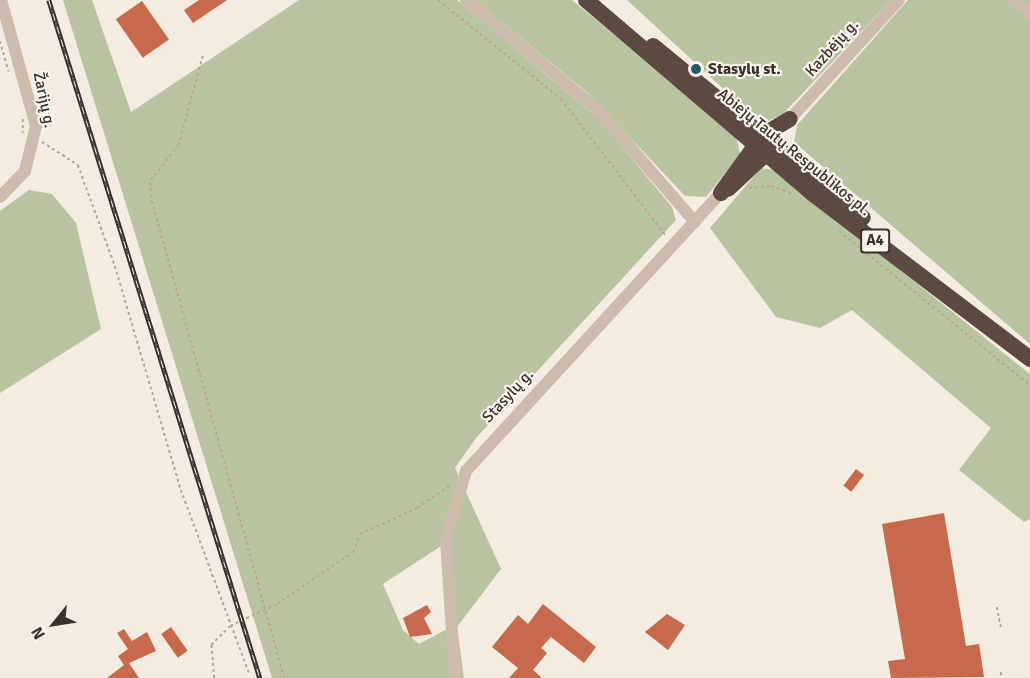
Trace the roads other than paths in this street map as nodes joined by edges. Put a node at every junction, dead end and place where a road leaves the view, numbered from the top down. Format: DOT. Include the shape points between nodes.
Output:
graph roads {
  1 [pos="1,0"];
  2 [pos="466,0"];
  3 [pos="586,0"];
  4 [pos="592,0"];
  5 [pos="898,0"];
  6 [pos="1014,0"];
  7 [pos="1030,14"];
  8 [pos="790,119"];
  9 [pos="764,145"];
  10 [pos="728,189"];
  11 [pos="0,197"];
  12 [pos="695,222"];
  13 [pos="1030,359"];
  14 [pos="455,678"];
  1 -- 11 [label="street, Žarijų g." via="33,110 25,171"];
  2 -- 12 [label="street" via="598,110"];
  3 -- 9 [label="highway, Abiejų Tautų Respublikos pl. / A4"];
  4 -- 9 [label="highway, Abiejų Tautų Respublikos pl. / A4"];
  5 -- 8 [label="street, Kazbėjų g."];
  6 -- 7 [label="street"];
  8 -- 9 [label="highway"];
  9 -- 10 [label="highway"];
  9 -- 13 [label="highway, Abiejų Tautų Respublikos pl. / A4"];
  10 -- 12 [label="street, Stasylų g."];
  12 -- 14 [label="street, Stasylų g." via="488,442 461,481 446,539"];
}
